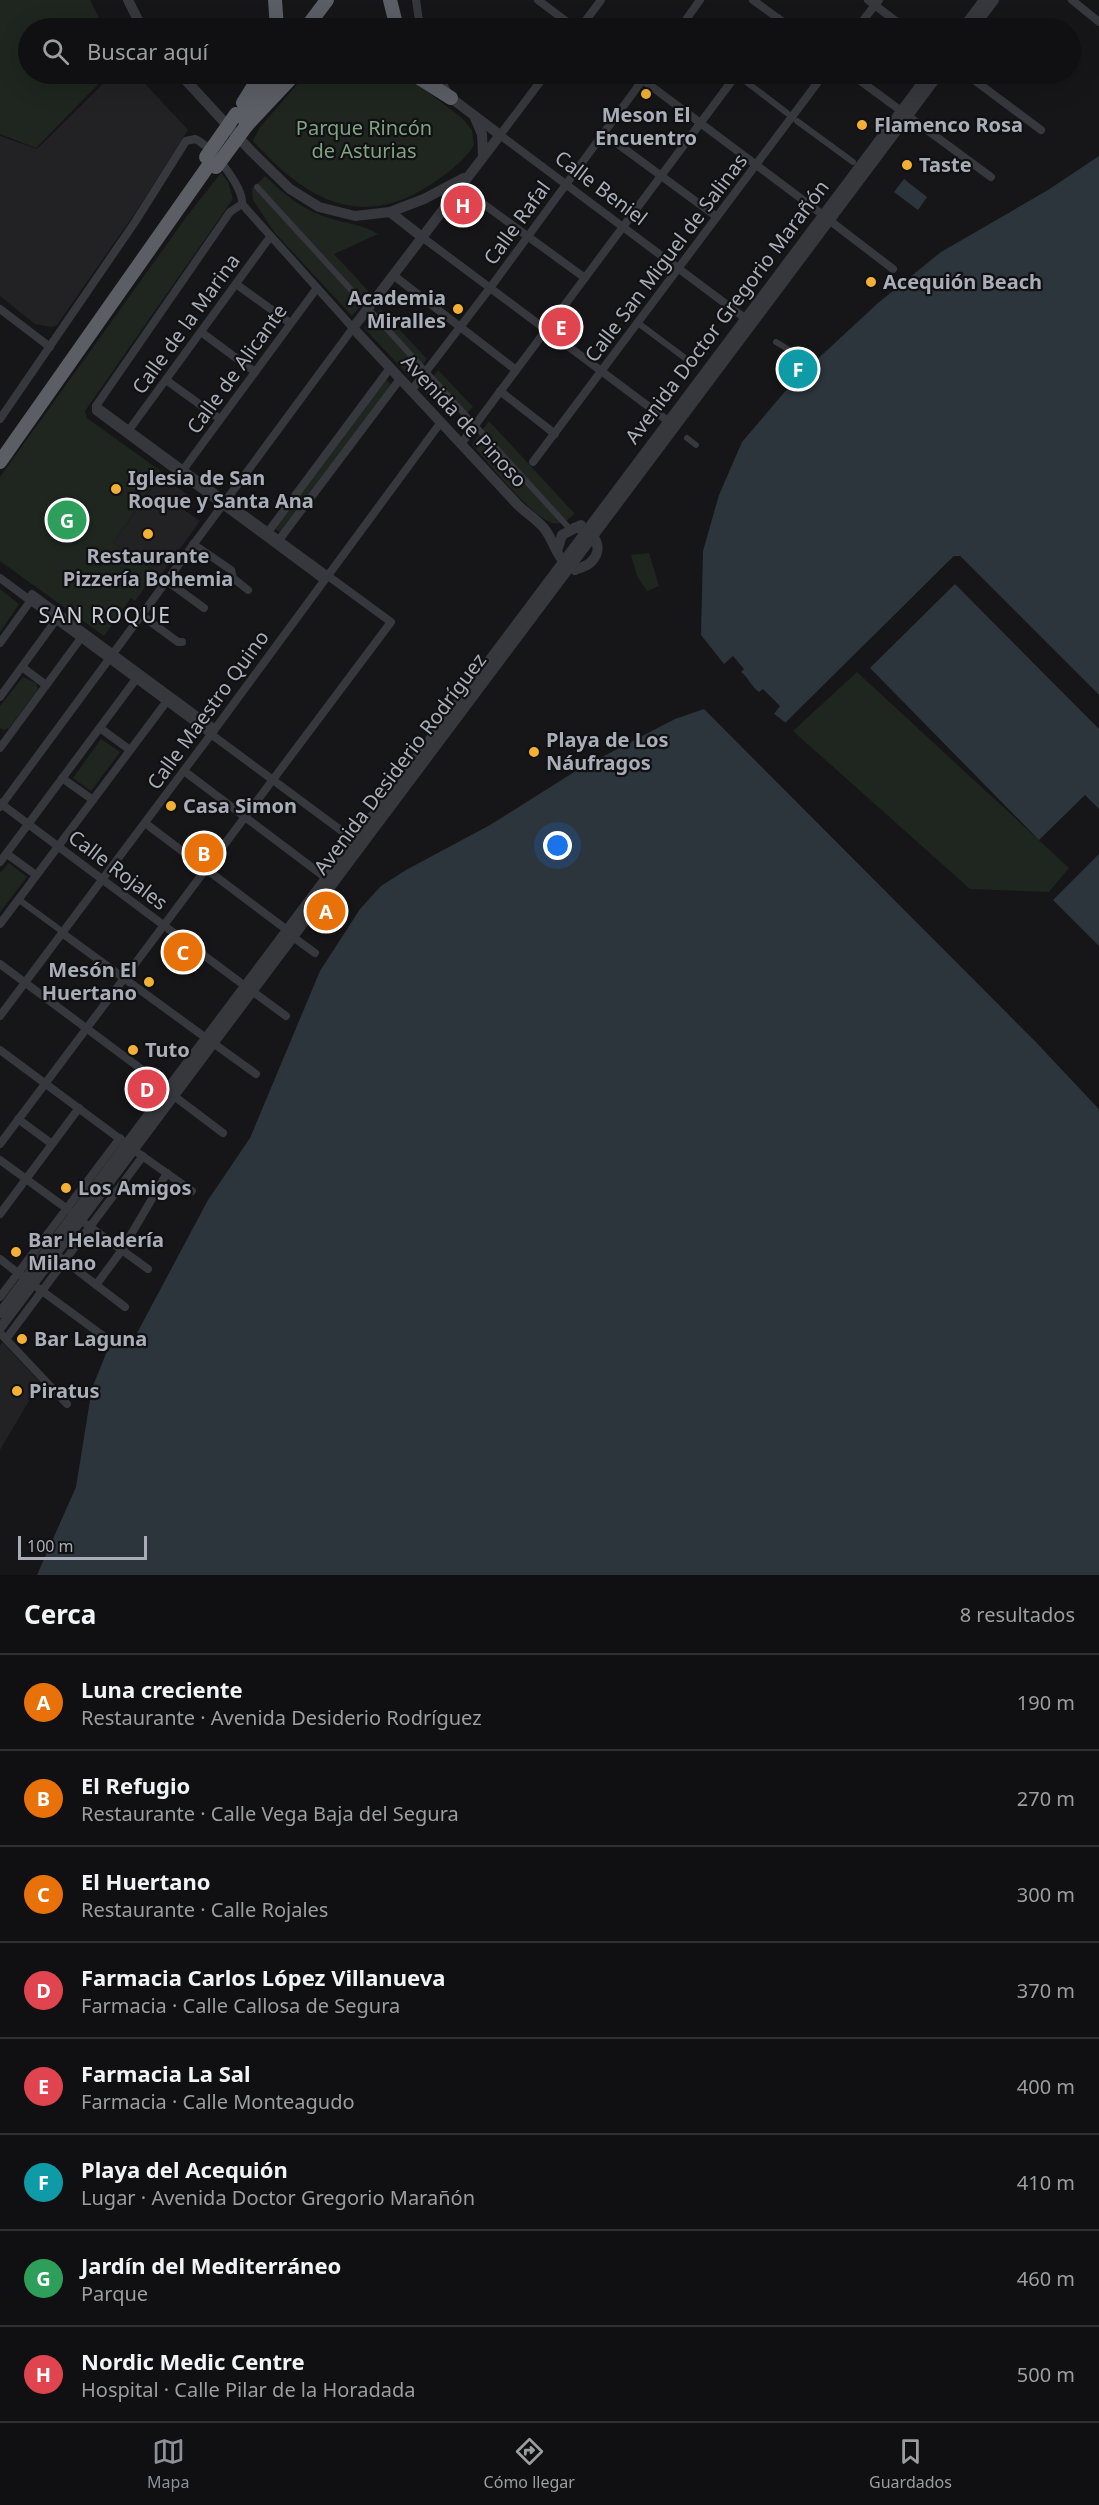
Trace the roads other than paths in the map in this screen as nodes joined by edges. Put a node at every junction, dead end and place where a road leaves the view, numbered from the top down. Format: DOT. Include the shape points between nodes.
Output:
graph roads {
  1 [pos="128,0"];
  2 [pos="275,0"];
  3 [pos="327,0"];
  4 [pos="390,0"];
  5 [pos="416,0"];
  6 [pos="537,0"];
  7 [pos="601,0"];
  8 [pos="700,0"];
  9 [pos="753,0"];
  10 [pos="984,0"];
  11 [pos="994,0"];
  12 [pos="1071,0"];
  13 [pos="874,2"];
  14 [pos="137,18"];
  15 [pos="276,18"];
  16 [pos="314,18"];
  17 [pos="395,18"];
  18 [pos="419,18"];
  19 [pos="563,18"];
  20 [pos="586,18"];
  21 [pos="687,18"];
  22 [pos="778,18"];
  23 [pos="864,18"];
  24 [pos="893,18"];
  25 [pos="970,18"];
  26 [pos="980,18"];
  27 [pos="1099,22"];
  28 [pos="189,84"];
  29 [pos="257,84"];
  30 [pos="267,84"];
  31 [pos="283,84"];
  32 [pos="429,84"];
  33 [pos="438,84"];
  34 [pos="443,84"];
  35 [pos="538,84"];
  36 [pos="635,84"];
  37 [pos="652,84"];
  38 [pos="729,84"];
  39 [pos="749,84"];
  40 [pos="817,84"];
  41 [pos="865,84"];
  42 [pos="923,84"];
  43 [pos="930,84"];
  44 [pos="979,84"];
  45 [pos="451,98"];
  46 [pos="787,113"];
  47 [pos="905,113"];
  48 [pos="474,115"];
  49 [pos="242,120"];
  50 [pos="797,121"];
  51 [pos="700,123"];
  52 [pos="1041,130"];
  53 [pos="603,133"];
  54 [pos="500,135"];
  55 [pos="483,156"];
  56 [pos="211,162"];
  57 [pos="853,162"];
  58 [pos="756,165"];
  59 [pos="469,175"];
  60 [pos="661,176"];
  61 [pos="991,177"];
  62 [pos="566,184"];
  63 [pos="460,186"];
  64 [pos="257,187"];
  65 [pos="436,193"];
  66 [pos="242,204"];
  67 [pos="390,212"];
  68 [pos="717,217"];
  69 [pos="826,218"];
  70 [pos="623,227"];
  71 [pos="528,236"];
  72 [pos="270,237"];
  73 [pos="422,237"];
  74 [pos="678,269"];
  75 [pos="893,269"];
  76 [pos="393,275"];
  77 [pos="585,278"];
  78 [pos="128,280"];
  79 [pos="236,284"];
  80 [pos="316,288"];
  81 [pos="490,288"];
  82 [pos="369,308"];
  83 [pos="0,309"];
  84 [pos="749,321"];
  85 [pos="290,323"];
  86 [pos="638,323"];
  87 [pos="460,327"];
  88 [pos="353,328"];
  89 [pos="546,330"];
  90 [pos="201,332"];
  91 [pos="776,342"];
  92 [pos="50,347"];
  93 [pos="796,354"];
  94 [pos="692,363"];
  95 [pos="390,368"];
  96 [pos="516,370"];
  97 [pos="426,371"];
  98 [pos="602,371"];
  99 [pos="255,372"];
  100 [pos="400,379"];
  101 [pos="166,380"];
  102 [pos="411,391"];
  103 [pos="500,392"];
  104 [pos="96,406"];
  105 [pos="0,419"];
  106 [pos="220,419"];
  107 [pos="668,421"];
  108 [pos="441,422"];
  109 [pos="476,424"];
  110 [pos="129,430"];
  111 [pos="555,434"];
  112 [pos="687,438"];
  113 [pos="461,444"];
  114 [pos="696,445"];
  115 [pos="0,462"];
  116 [pos="534,462"];
  117 [pos="183,470"];
  118 [pos="224,503"];
  119 [pos="594,520"];
  120 [pos="543,526"];
  121 [pos="572,529"];
  122 [pos="268,532"];
  123 [pos="590,533"];
  124 [pos="279,540"];
  125 [pos="194,544"];
  126 [pos="557,549"];
  127 [pos="571,565"];
  128 [pos="0,571"];
  129 [pos="558,575"];
  130 [pos="0,578"];
  131 [pos="326,578"];
  132 [pos="167,580"];
  133 [pos="248,590"];
  134 [pos="32,598"];
  135 [pos="204,608"];
  136 [pos="141,615"];
  137 [pos="56,620"];
  138 [pos="81,638"];
  139 [pos="182,642"];
  140 [pos="0,643"];
  141 [pos="111,656"];
  142 [pos="22,667"];
  143 [pos="136,679"];
  144 [pos="46,685"];
  145 [pos="0,697"];
  146 [pos="167,701"];
  147 [pos="100,728"];
  148 [pos="213,732"];
  149 [pos="3,736"];
  150 [pos="0,748"];
  151 [pos="130,750"];
  152 [pos="184,771"];
  153 [pos="62,778"];
  154 [pos="273,780"];
  155 [pos="93,800"];
  156 [pos="1,805"];
  157 [pos="245,817"];
  158 [pos="145,823"];
  159 [pos="28,824"];
  160 [pos="354,840"];
  161 [pos="58,846"];
  162 [pos="6,854"];
  163 [pos="0,862"];
  164 [pos="206,869"];
  165 [pos="36,875"];
  166 [pos="326,878"];
  167 [pos="103,879"];
  168 [pos="18,899"];
  169 [pos="1,921"];
  170 [pos="164,925"];
  171 [pos="63,933"];
  172 [pos="290,934"];
  173 [pos="315,953"];
  174 [pos="0,964"];
  175 [pos="124,979"];
  176 [pos="25,983"];
  177 [pos="249,988"];
  178 [pos="0,1016"];
  179 [pos="286,1016"];
  180 [pos="86,1028"];
  181 [pos="210,1040"];
  182 [pos="0,1050"];
  183 [pos="256,1074"];
  184 [pos="45,1083"];
  185 [pos="171,1093"];
  186 [pos="79,1108"];
  187 [pos="18,1119"];
  188 [pos="224,1133"];
  189 [pos="0,1144"];
  190 [pos="52,1144"];
  191 [pos="131,1147"];
  192 [pos="0,1160"];
  193 [pos="167,1173"];
  194 [pos="26,1179"];
  195 [pos="192,1191"];
  196 [pos="1,1211"];
  197 [pos="78,1217"];
  198 [pos="122,1250"];
  199 [pos="60,1258"];
  200 [pos="0,1260"];
  201 [pos="148,1269"];
  202 [pos="30,1282"];
  203 [pos="96,1285"];
  204 [pos="0,1297"];
  205 [pos="125,1306"];
  206 [pos="0,1313"];
  207 [pos="2,1333"];
  208 [pos="106,1338"];
  209 [pos="68,1404"];
  1 -- 14 [label="street"];
  2 -- 15 [label="highway"];
  3 -- 16 [label="highway"];
  4 -- 17 [label="highway"];
  5 -- 18 [label="street"];
  6 -- 19 [label="street"];
  7 -- 20 [label="street"];
  8 -- 21 [label="street"];
  9 -- 22 [label="street"];
  10 -- 25 [label="street"];
  11 -- 26 [label="street"];
  12 -- 27 [label="street"];
  13 -- 23 [label="street"];
  13 -- 24 [label="street"];
  28 -- 67 [label="street" via="298,195 319,207 344,214"];
  29 -- 49 [label="highway"];
  30 -- 49 [label="highway"];
  31 -- 49 [label="highway"];
  32 -- 45 [label="highway"];
  33 -- 45 [label="highway"];
  34 -- 45 [label="street, Calle Beniel"];
  35 -- 54 [label="street"];
  36 -- 53 [label="street, Calle Rafal"];
  37 -- 51 [label="street"];
  38 -- 51 [label="street"];
  39 -- 46 [label="street"];
  40 -- 58 [label="street, Calle San Miguel de Salinas"];
  41 -- 47 [label="street"];
  42 -- 47 [label="street, Avenida Doctor Gregorio Marañón"];
  43 -- 47 [label="street, Avenida Doctor Gregorio Marañón"];
  44 -- 52 [label="street"];
  45 -- 48 [label="street, Calle Beniel"];
  47 -- 61 [label="street"];
  47 -- 69 [label="street, Avenida Doctor Gregorio Marañón"];
  48 -- 54 [label="street, Calle Beniel"];
  48 -- 55 [label="street" via="482,134"];
  49 -- 56 [label="highway"];
  50 -- 57 [label="street"];
  51 -- 58 [label="street"];
  51 -- 60 [label="street"];
  53 -- 60 [label="street"];
  53 -- 62 [label="street, Calle Rafal"];
  54 -- 55 [label="street"];
  54 -- 62 [label="street, Calle Beniel"];
  55 -- 59 [label="street"];
  55 -- 65 [label="street"];
  56 -- 78 [label="highway"];
  56 -- 78 [label="highway" via="136,262"];
  58 -- 68 [label="street, Calle San Miguel de Salinas"];
  58 -- 69 [label="street"];
  59 -- 63 [label="street"];
  59 -- 65 [label="street"];
  60 -- 68 [label="street"];
  60 -- 70 [label="street"];
  62 -- 70 [label="street, Calle Beniel"];
  62 -- 71 [label="street, Calle Rafal"];
  63 -- 71 [label="street"];
  63 -- 73 [label="street"];
  64 -- 82 [label="street"];
  65 -- 67 [label="street"];
  66 -- 72 [label="street, Avenida de Pinoso"];
  66 -- 92 [label="street, Avenida de Pinoso" via="241,191 208,149 199,140 186,141"];
  66 -- 104 [label="street" via="227,216"];
  67 -- 73 [label="street"];
  68 -- 74 [label="street, Calle San Miguel de Salinas"];
  69 -- 75 [label="street"];
  69 -- 84 [label="street, Avenida Doctor Gregorio Marañón"];
  70 -- 74 [label="street, Calle Beniel"];
  70 -- 77 [label="street"];
  71 -- 77 [label="street"];
  71 -- 81 [label="street, Calle Rafal"];
  72 -- 79 [label="street, Calle de la Marina"];
  72 -- 80 [label="street, Avenida de Pinoso"];
  73 -- 76 [label="street"];
  73 -- 81 [label="street"];
  74 -- 84 [label="street, Calle Beniel"];
  74 -- 86 [label="street, Calle San Miguel de Salinas"];
  76 -- 82 [label="street"];
  76 -- 87 [label="street"];
  77 -- 89 [label="street"];
  78 -- 115 [label="highway"];
  79 -- 85 [label="street"];
  79 -- 90 [label="street, Calle de la Marina"];
  80 -- 85 [label="street, Calle de Alicante"];
  80 -- 88 [label="street, Avenida de Pinoso"];
  81 -- 87 [label="street, Calle Rafal"];
  81 -- 89 [label="street"];
  82 -- 88 [label="street"];
  82 -- 97 [label="street"];
  83 -- 92 [label="street"];
  84 -- 107 [label="street, Avenida Doctor Gregorio Marañón"];
  84 -- 123 [label="street, Avenida Doctor Gregorio Marañón"];
  85 -- 99 [label="street, Calle de Alicante"];
  86 -- 94 [label="street"];
  86 -- 98 [label="street, Calle San Miguel de Salinas"];
  87 -- 96 [label="street"];
  87 -- 97 [label="street, Calle Rafal"];
  88 -- 95 [label="street, Avenida de Pinoso"];
  88 -- 118 [label="street"];
  89 -- 96 [label="street"];
  89 -- 98 [label="street"];
  90 -- 99 [label="street"];
  90 -- 101 [label="street, Calle de la Marina"];
  91 -- 93 [label="street"];
  92 -- 105 [label="street"];
  95 -- 100 [label="street, Avenida de Pinoso"];
  95 -- 122 [label="street"];
  96 -- 103 [label="street"];
  97 -- 102 [label="street, Calle Rafal"];
  97 -- 109 [label="street"];
  98 -- 107 [label="street"];
  98 -- 111 [label="street, Calle San Miguel de Salinas"];
  99 -- 106 [label="street, Calle de Alicante"];
  100 -- 102 [label="street, Avenida de Pinoso"];
  100 -- 124 [label="street"];
  101 -- 106 [label="street"];
  101 -- 110 [label="street, Calle de la Marina"];
  102 -- 108 [label="street, Avenida de Pinoso"];
  103 -- 109 [label="street"];
  103 -- 111 [label="street"];
  104 -- 110 [label="street"];
  104 -- 118 [label="street" via="99,415"];
  106 -- 117 [label="street, Calle de Alicante"];
  107 -- 119 [label="street, Avenida Doctor Gregorio Marañón"];
  108 -- 113 [label="street, Avenida de Pinoso"];
  108 -- 131 [label="street, Calle Maestro Quino"];
  109 -- 113 [label="street"];
  109 -- 121 [label="street"];
  110 -- 117 [label="street"];
  111 -- 116 [label="street, Calle San Miguel de Salinas"];
  112 -- 114 [label="street"];
  113 -- 120 [label="street, Avenida de Pinoso"];
  117 -- 118 [label="street"];
  118 -- 122 [label="street"];
  118 -- 125 [label="street"];
  118 -- 131 [label="street"];
  119 -- 121 [label="street"];
  119 -- 123 [label="street, Avenida Doctor Gregorio Marañón"];
  120 -- 121 [label="street"];
  120 -- 126 [label="street, Avenida de Pinoso"];
  121 -- 123 [label="street"];
  121 -- 126 [label="street" via="559,539"];
  122 -- 124 [label="street"];
  123 -- 127 [label="street, Avenida Doctor Gregorio Marañón"];
  123 -- 127 [label="street" via="597,545 592,562"];
  124 -- 131 [label="street"];
  125 -- 132 [label="street"];
  125 -- 133 [label="street" via="231,570 233,578"];
  126 -- 127 [label="street, Avenida de Pinoso"];
  126 -- 129 [label="street"];
  127 -- 129 [label="street"];
  127 -- 129 [label="street, Avenida Doctor Gregorio Marañón"];
  128 -- 134 [label="street"];
  129 -- 160 [label="street, Avenida Desiderio Rodríguez"];
  129 -- 172 [label="street, Avenida Desiderio Rodríguez"];
  130 -- 134 [label="street"];
  131 -- 148 [label="street, Calle Maestro Quino"];
  131 -- 154 [label="street" via="391,622"];
  132 -- 135 [label="street"];
  132 -- 136 [label="street"];
  134 -- 137 [label="street"];
  134 -- 140 [label="street"];
  134 -- 141 [label="street"];
  136 -- 139 [label="street"];
  136 -- 141 [label="street"];
  137 -- 138 [label="street"];
  137 -- 142 [label="street"];
  138 -- 141 [label="street"];
  138 -- 144 [label="street"];
  141 -- 143 [label="street"];
  141 -- 148 [label="street"];
  141 -- 156 [label="street"];
  142 -- 144 [label="street"];
  142 -- 145 [label="street"];
  143 -- 146 [label="street"];
  143 -- 147 [label="street"];
  144 -- 149 [label="street"];
  146 -- 148 [label="street"];
  146 -- 151 [label="street"];
  147 -- 151 [label="street"];
  147 -- 153 [label="street"];
  148 -- 152 [label="street, Calle Maestro Quino"];
  148 -- 154 [label="street"];
  149 -- 150 [label="street"];
  151 -- 155 [label="street"];
  152 -- 157 [label="street"];
  152 -- 158 [label="street, Calle Maestro Quino"];
  153 -- 155 [label="street"];
  153 -- 159 [label="street"];
  154 -- 157 [label="street"];
  154 -- 160 [label="street"];
  155 -- 161 [label="street"];
  156 -- 159 [label="street, Calle Rojales"];
  157 -- 164 [label="street"];
  157 -- 166 [label="street"];
  158 -- 164 [label="street"];
  158 -- 167 [label="street, Calle Maestro Quino"];
  159 -- 161 [label="street, Calle Rojales"];
  159 -- 162 [label="street"];
  160 -- 166 [label="street, Avenida Desiderio Rodríguez"];
  161 -- 165 [label="street"];
  161 -- 167 [label="street, Calle Rojales"];
  162 -- 163 [label="street"];
  162 -- 165 [label="street"];
  164 -- 170 [label="street"];
  164 -- 172 [label="street"];
  165 -- 168 [label="street"];
  166 -- 172 [label="street, Avenida Desiderio Rodríguez"];
  167 -- 170 [label="street, Calle Rojales"];
  167 -- 171 [label="street, Calle Maestro Quino"];
  168 -- 169 [label="street"];
  168 -- 171 [label="street"];
  170 -- 175 [label="street"];
  170 -- 177 [label="street, Calle Rojales"];
  171 -- 175 [label="street"];
  171 -- 176 [label="street, Calle Maestro Quino"];
  172 -- 173 [label="street"];
  172 -- 177 [label="street, Avenida Desiderio Rodríguez"];
  174 -- 176 [label="street"];
  175 -- 180 [label="street"];
  175 -- 181 [label="street"];
  176 -- 178 [label="street, Calle Maestro Quino"];
  176 -- 180 [label="street"];
  177 -- 179 [label="street, Calle Rojales"];
  177 -- 181 [label="street, Avenida Desiderio Rodríguez"];
  180 -- 184 [label="street"];
  180 -- 185 [label="street"];
  181 -- 183 [label="street"];
  181 -- 185 [label="street, Avenida Desiderio Rodríguez"];
  182 -- 184 [label="street"];
  184 -- 186 [label="street"];
  184 -- 187 [label="street"];
  185 -- 188 [label="street"];
  185 -- 191 [label="street, Avenida Desiderio Rodríguez"];
  186 -- 190 [label="street"];
  186 -- 191 [label="street"];
  187 -- 189 [label="street"];
  187 -- 190 [label="street"];
  190 -- 194 [label="street"];
  191 -- 193 [label="street"];
  191 -- 197 [label="street, Avenida Desiderio Rodríguez"];
  191 -- 197 [label="street, Avenida Desiderio Rodríguez"];
  192 -- 194 [label="street"];
  193 -- 195 [label="street"];
  193 -- 198 [label="street"];
  194 -- 196 [label="street"];
  194 -- 197 [label="street"];
  197 -- 198 [label="street"];
  197 -- 199 [label="street, Avenida Desiderio Rodríguez"];
  197 -- 202 [label="street, Avenida Desiderio Rodríguez"];
  198 -- 201 [label="street"];
  198 -- 203 [label="street"];
  199 -- 202 [label="street, Avenida Desiderio Rodríguez"];
  199 -- 203 [label="street"];
  200 -- 202 [label="street"];
  202 -- 204 [label="street, Avenida Desiderio Rodríguez"];
  202 -- 206 [label="street, Avenida Desiderio Rodríguez"];
  202 -- 207 [label="street, Avenida Desiderio Rodríguez"];
  202 -- 208 [label="street"];
  203 -- 205 [label="street"];
  207 -- 209 [label="street"];
}
